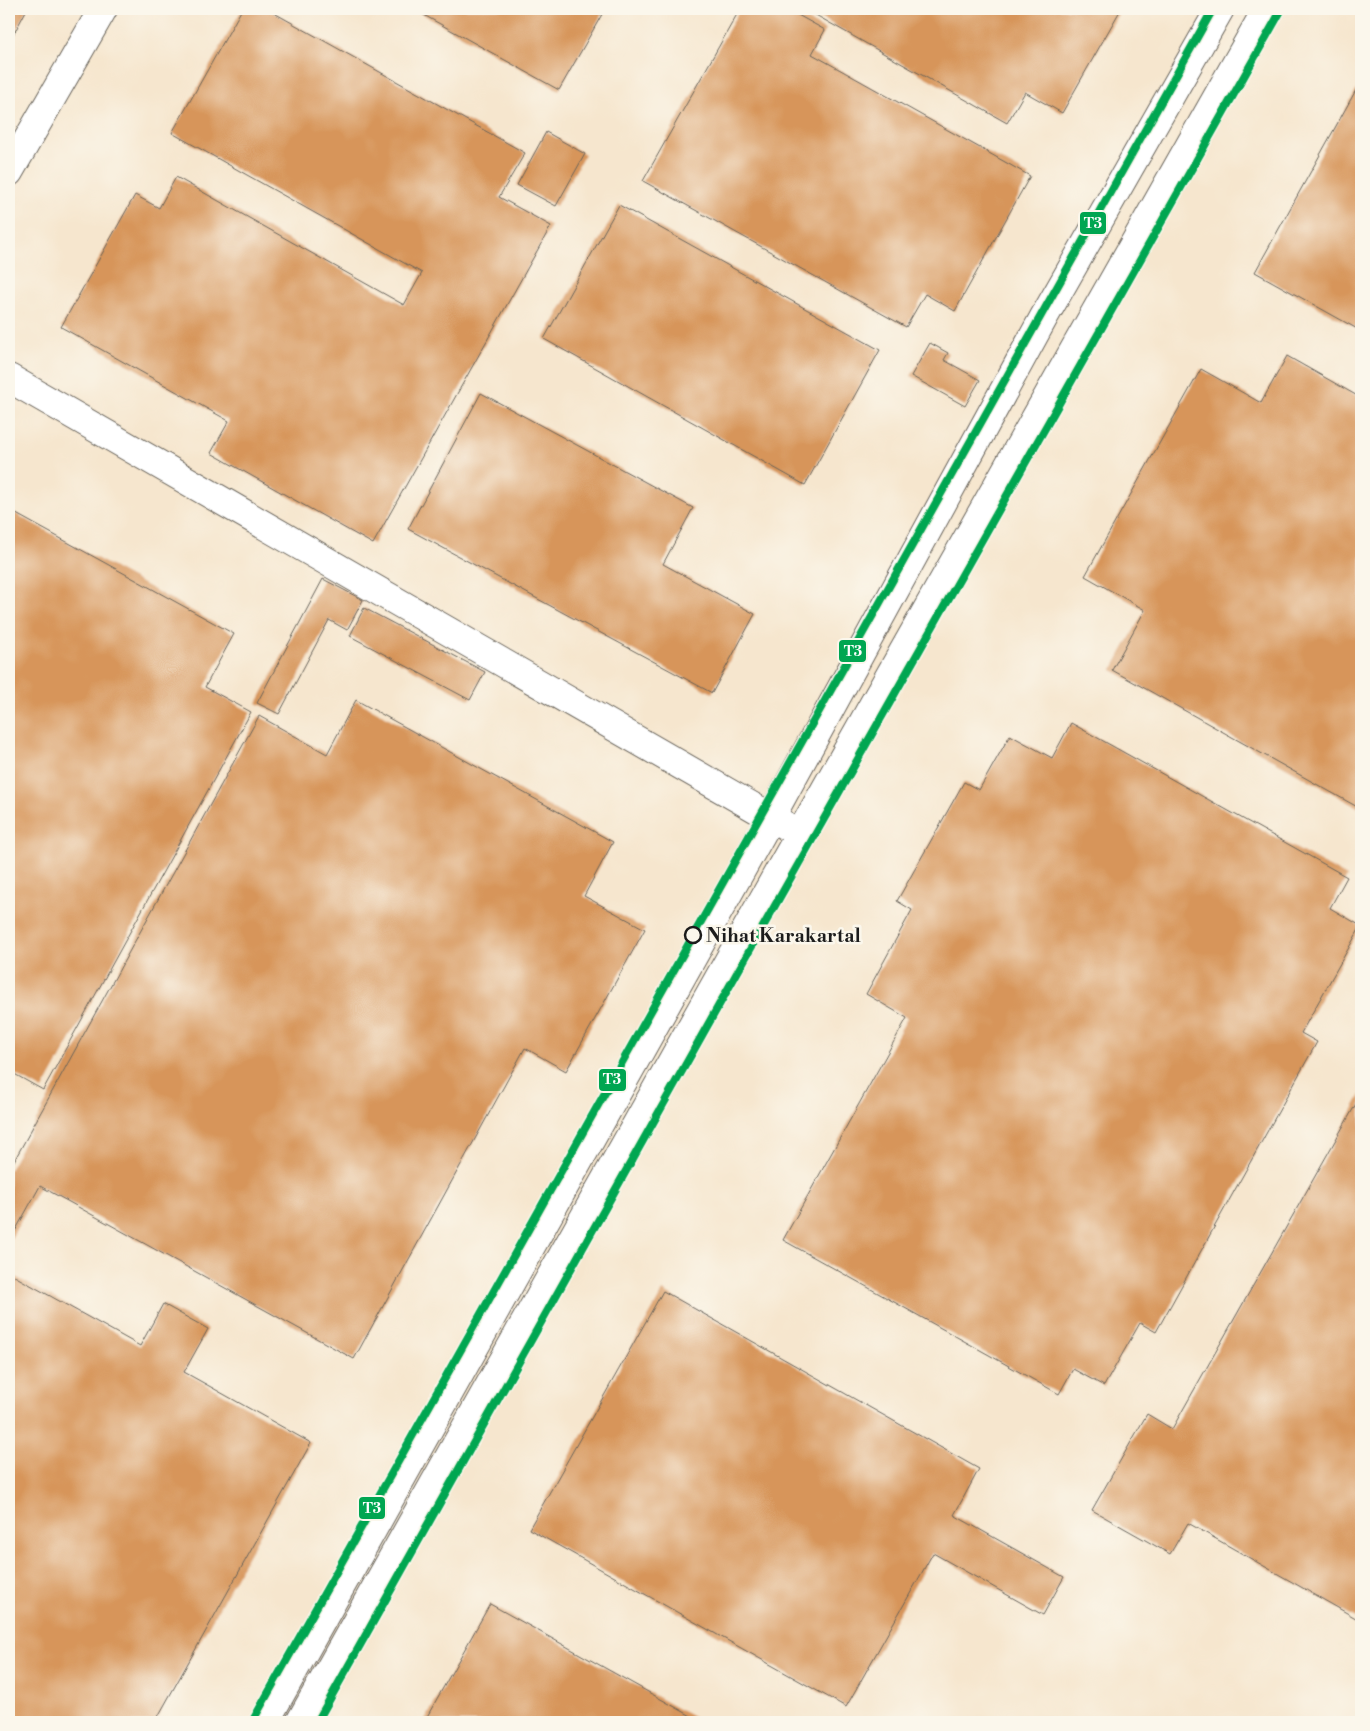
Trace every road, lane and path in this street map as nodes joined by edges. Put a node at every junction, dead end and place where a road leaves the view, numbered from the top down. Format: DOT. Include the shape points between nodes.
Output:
graph roads {
  1 [pos="103,9"];
  2 [pos="1220,9"];
  3 [pos="1268,9"];
  4 [pos="9,172"];
  5 [pos="9,378"];
  6 [pos="771,817"];
  7 [pos="800,834"];
  8 [pos="266,1722"];
  9 [pos="300,1722"];
  1 -- 4 [label="street"];
  2 -- 6 [label="street" via="1039,325"];
  3 -- 7 [label="street"];
  5 -- 6 [label="street"];
  6 -- 7 [label="street"];
  6 -- 8 [label="street"];
  7 -- 9 [label="street"];
}
